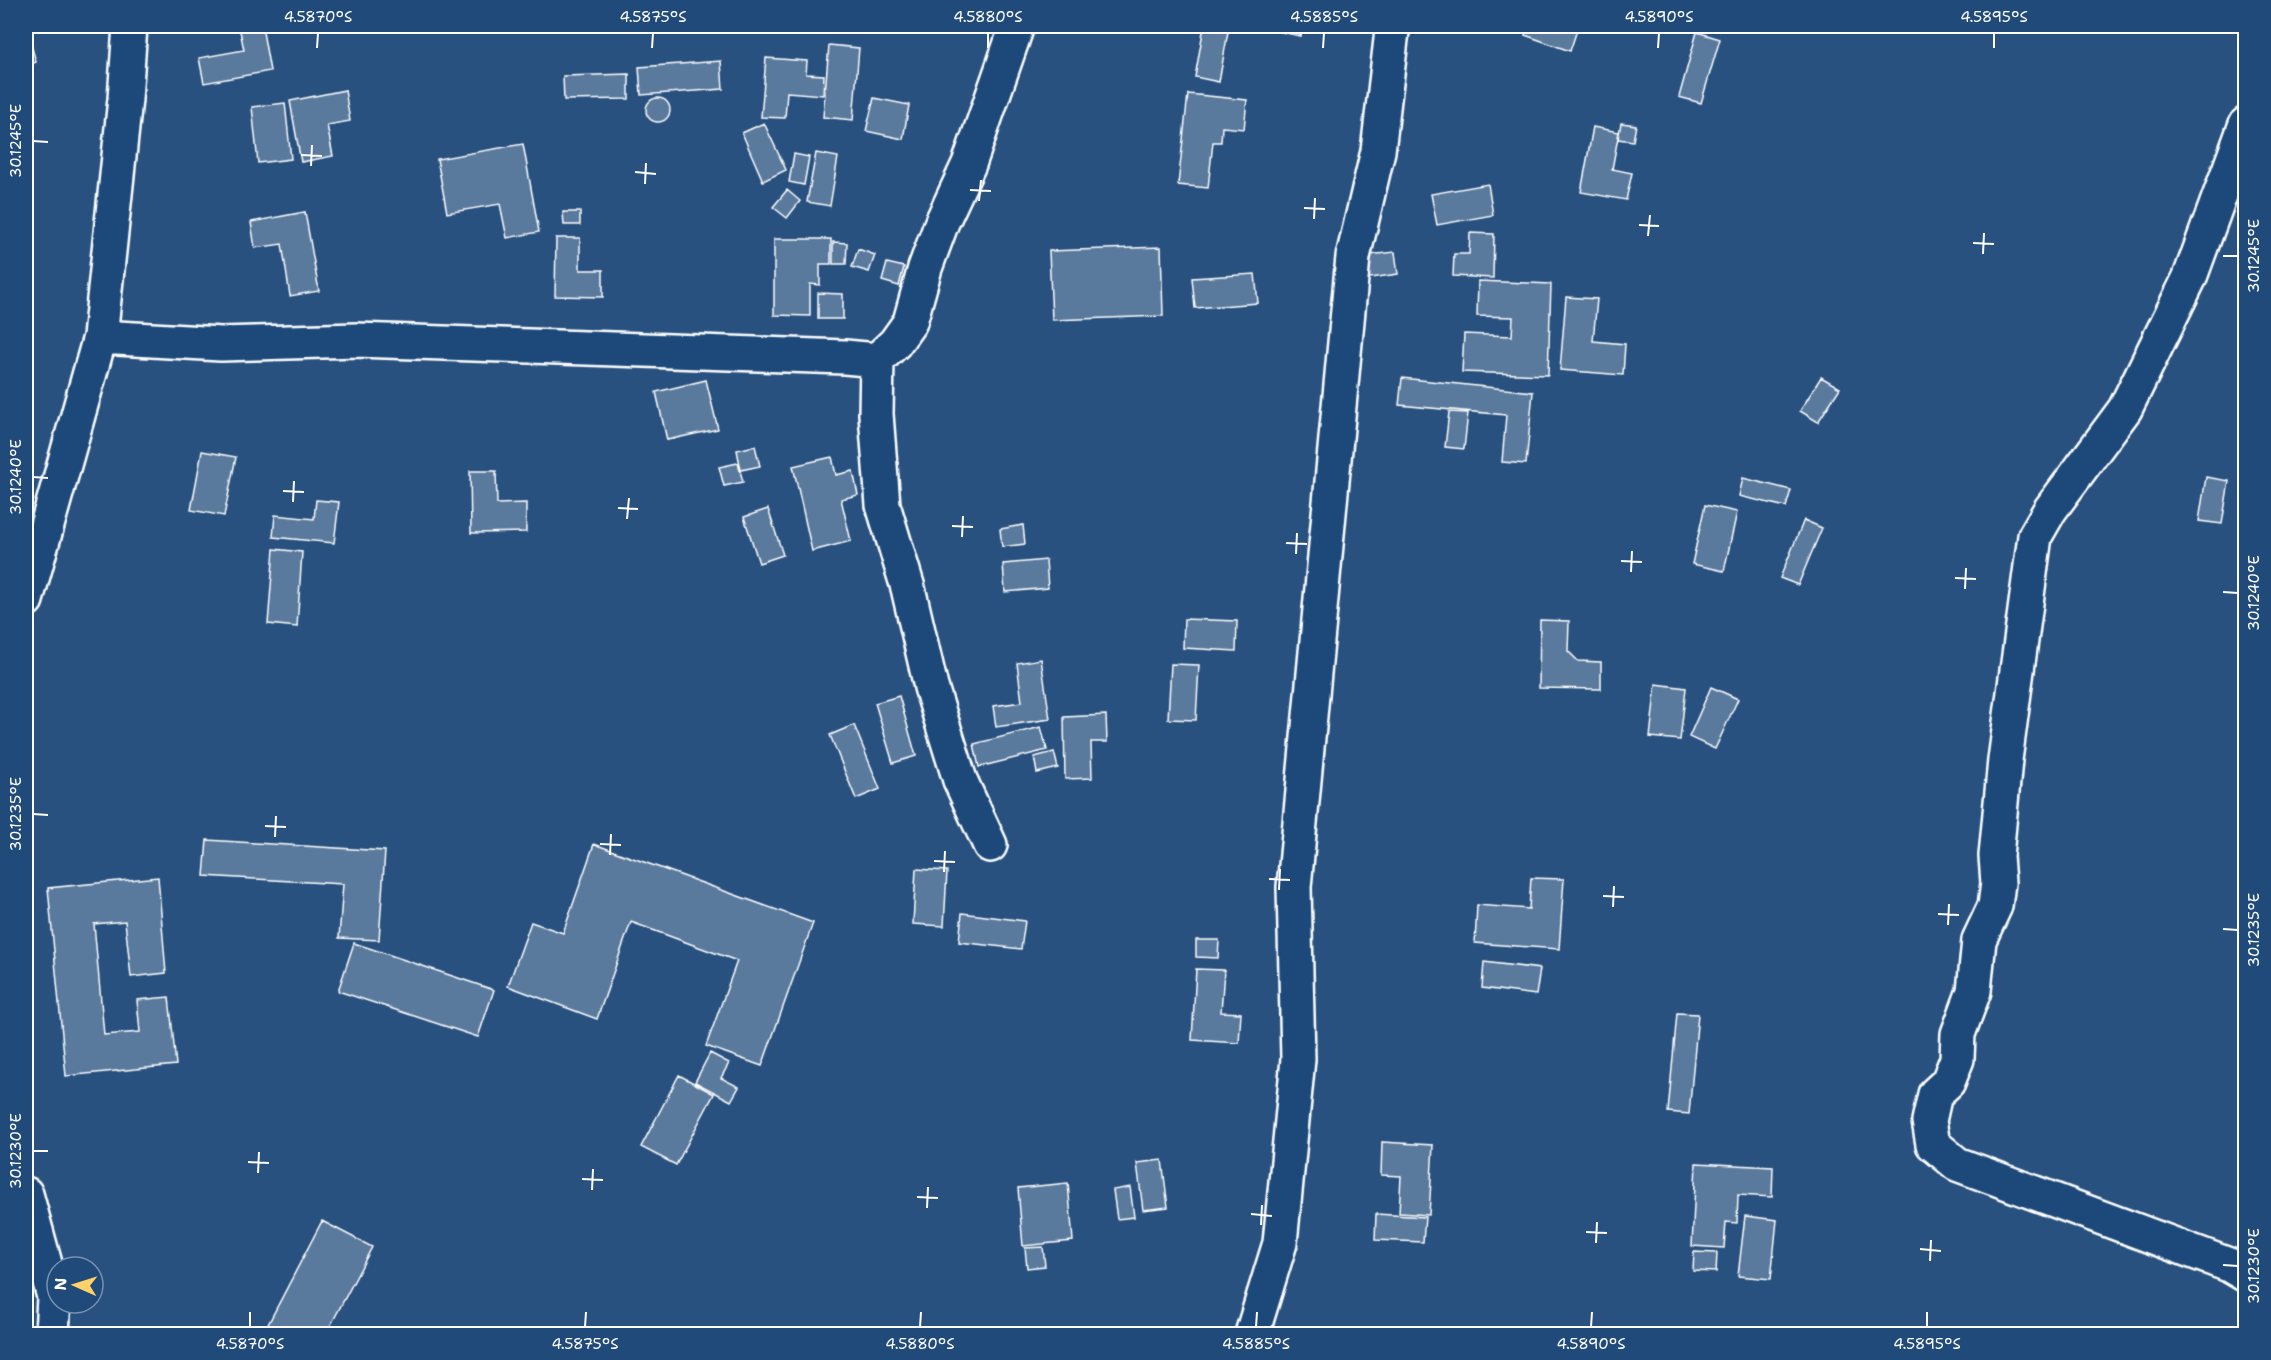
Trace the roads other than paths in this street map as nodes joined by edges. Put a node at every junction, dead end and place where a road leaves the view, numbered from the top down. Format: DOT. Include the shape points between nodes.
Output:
graph roads {
  1 [pos="130,26"];
  2 [pos="1017,26"];
  3 [pos="1394,26"];
  4 [pos="2246,124"];
  5 [pos="100,337"];
  6 [pos="877,360"];
  7 [pos="26,600"];
  8 [pos="990,845"];
  9 [pos="26,1194"];
  10 [pos="34,1250"];
  11 [pos="2246,1275"];
  12 [pos="52,1335"];
  13 [pos="1252,1335"];
  1 -- 5 [label="street"];
  2 -- 6 [label="street" via="969,164 925,268 910,322"];
  3 -- 13 [label="street" via="1378,151 1353,257 1294,887 1298,1059 1280,1243"];
  4 -- 11 [label="street" via="2190,277 2125,409 2034,536 2005,760 1995,906 1979,940 1974,991 1958,1034 1957,1059 1948,1082 1935,1094 1929,1121 1933,1144 1957,1164 2229,1265"];
  5 -- 6 [label="street" via="221,344 368,341"];
  5 -- 7 [label="street"];
  6 -- 8 [label="street" via="876,414 883,505 960,780"];
  9 -- 10 [label="street"];
  10 -- 12 [label="street" via="54,1297"];
}
